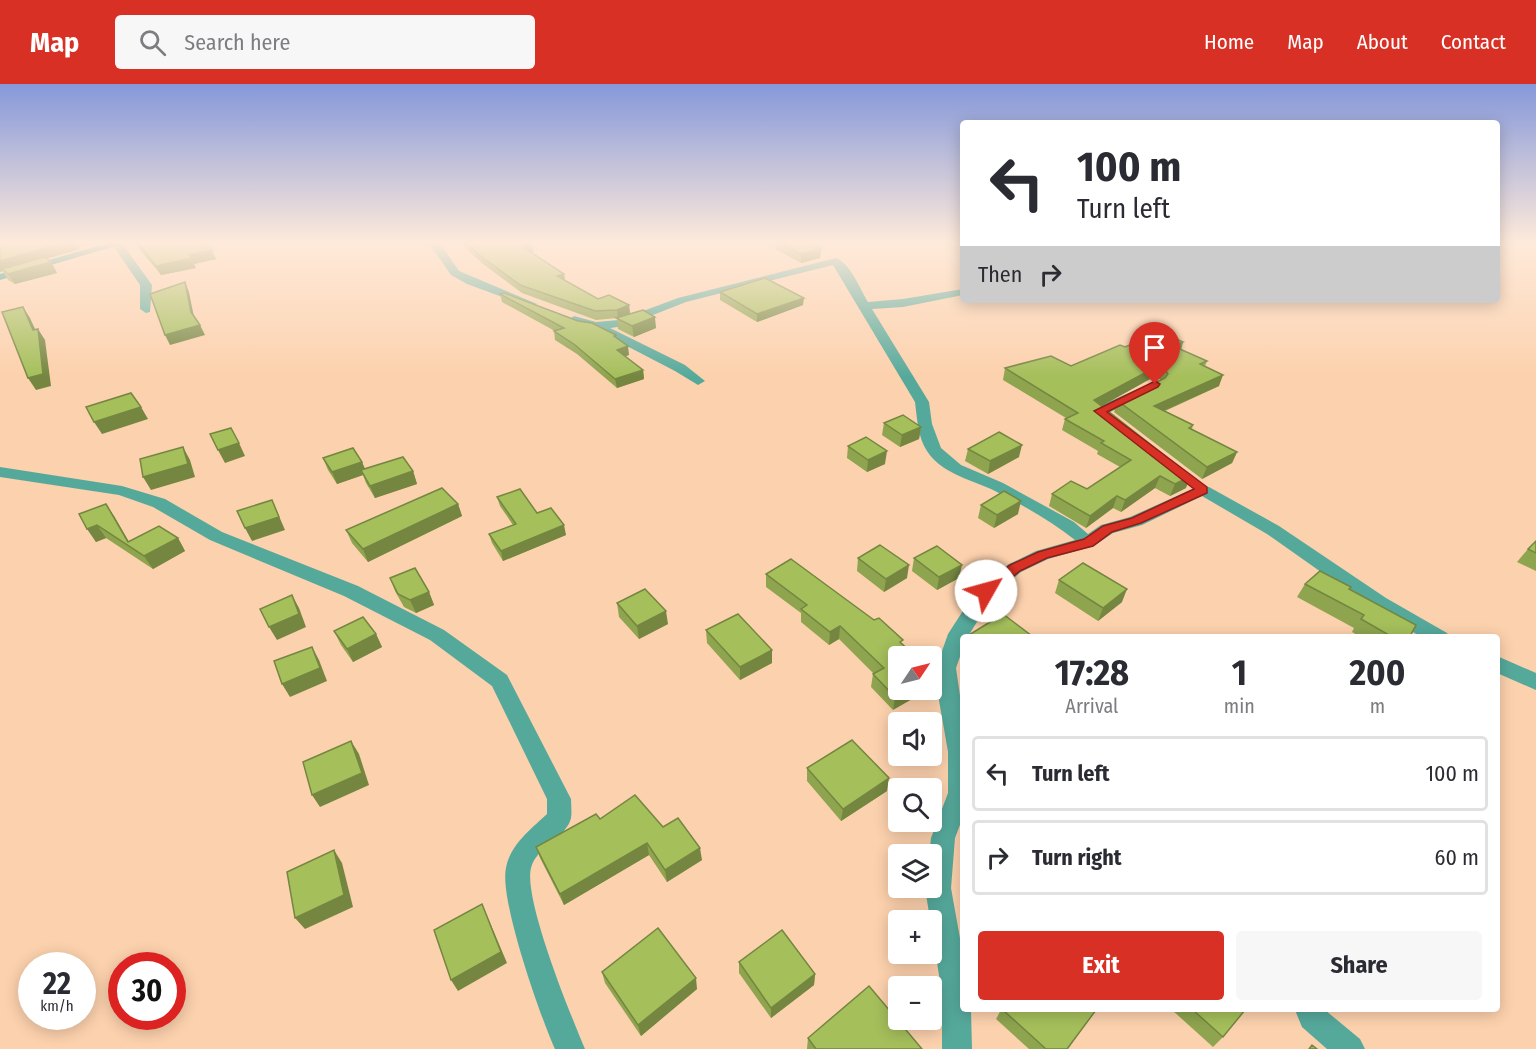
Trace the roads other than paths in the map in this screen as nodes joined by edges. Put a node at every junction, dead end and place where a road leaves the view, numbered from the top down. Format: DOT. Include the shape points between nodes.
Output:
graph roads {
  1 [pos="146,287"];
  2 [pos="487,287"];
  3 [pos="727,287"];
  4 [pos="853,287"];
  5 [pos="960,293"];
  6 [pos="864,306"];
  7 [pos="146,309"];
  8 [pos="596,326"];
  9 [pos="698,381"];
  10 [pos="1155,384"];
  11 [pos="1128,433"];
  12 [pos="0,472"];
  13 [pos="1088,543"];
  14 [pos="1431,634"];
  15 [pos="1500,665"];
  16 [pos="1536,682"];
  17 [pos="1310,1012"];
  18 [pos="570,1049"];
  19 [pos="957,1049"];
  20 [pos="1350,1049"];
  1 -- 7 [label="street"];
  2 -- 8 [label="street"];
  3 -- 8 [label="street" via="621,323"];
  4 -- 6 [label="street"];
  5 -- 6 [label="street"];
  6 -- 13 [label="street" via="922,402 934,450 955,468 997,486 1068,526"];
  8 -- 9 [label="street"];
  10 -- 11 [label="street" via="1100,411"];
  12 -- 18 [label="street" via="122,491 159,503 216,536 351,591 437,635 500,681 559,799 559,818 528,848 518,867 519,900"];
  13 -- 14 [label="street" via="1107,529 1136,520 1198,486 1273,530"];
  13 -- 19 [label="street" via="1042,555 1015,568 986,591 958,634 946,668 959,752 960,793 943,838 938,888 956,994"];
  15 -- 16 [label="street"];
  17 -- 20 [label="street"];
}
